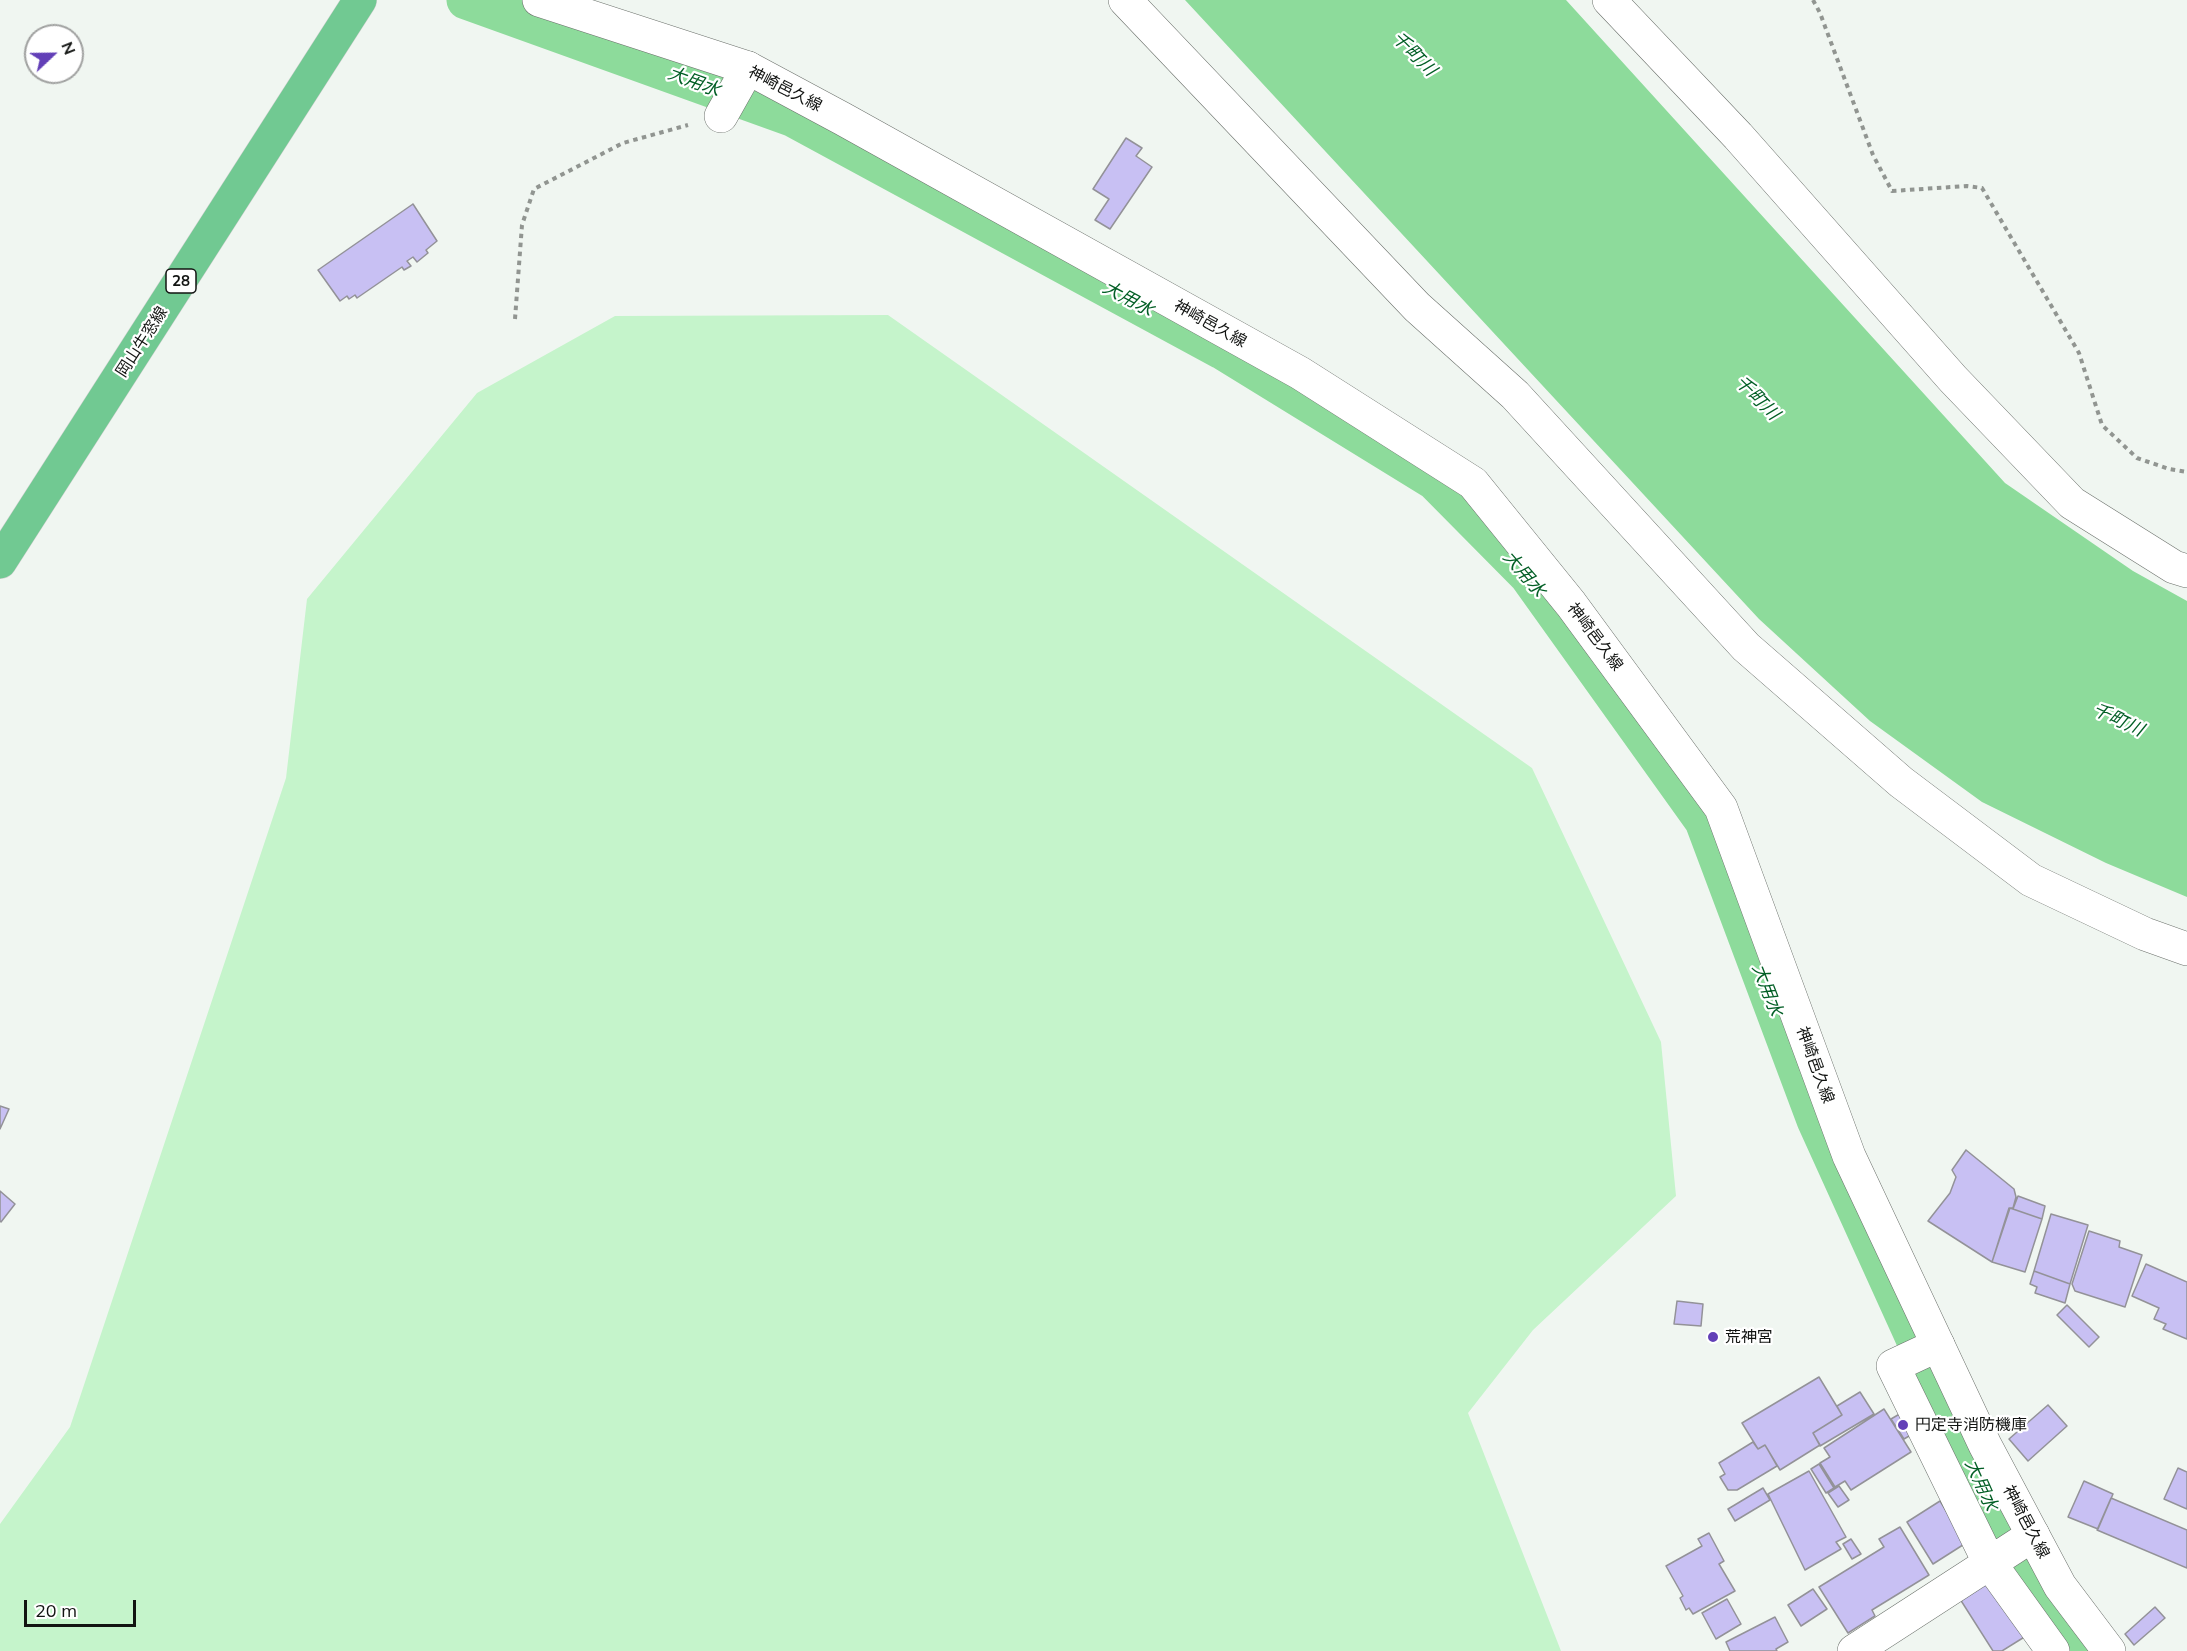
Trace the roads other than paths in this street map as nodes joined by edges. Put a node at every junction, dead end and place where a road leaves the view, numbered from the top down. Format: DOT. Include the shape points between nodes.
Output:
graph roads {
  1 [pos="360,0"];
  2 [pos="539,0"];
  3 [pos="1125,0"];
  4 [pos="1609,0"];
  5 [pos="748,68"];
  6 [pos="721,116"];
  7 [pos="0,562"];
  8 [pos="2187,572"];
  9 [pos="2187,949"];
  10 [pos="1922,1352"];
  11 [pos="2009,1549"];
  12 [pos="1854,1651"];
  13 [pos="2053,1651"];
  14 [pos="2109,1651"];
  1 -- 7 [label="main road, 岡山牛窓線 / 28"];
  2 -- 5 [label="street, 神崎邑久線"];
  3 -- 9 [label="street" via="1417,307 1515,395 1746,647 1901,782 2031,880 2145,934"];
  4 -- 8 [label="street" via="1738,136 1953,379 2072,502"];
  5 -- 6 [label="street"];
  5 -- 10 [label="street, 神崎邑久線" via="1300,374 1473,483 1571,604 1721,808"];
  10 -- 11 [label="street, 神崎邑久線" via="1984,1445"];
  10 -- 11 [label="street" via="1893,1366"];
  11 -- 12 [label="street"];
  11 -- 13 [label="street"];
  11 -- 14 [label="street, 神崎邑久線" via="2060,1586"];
}
